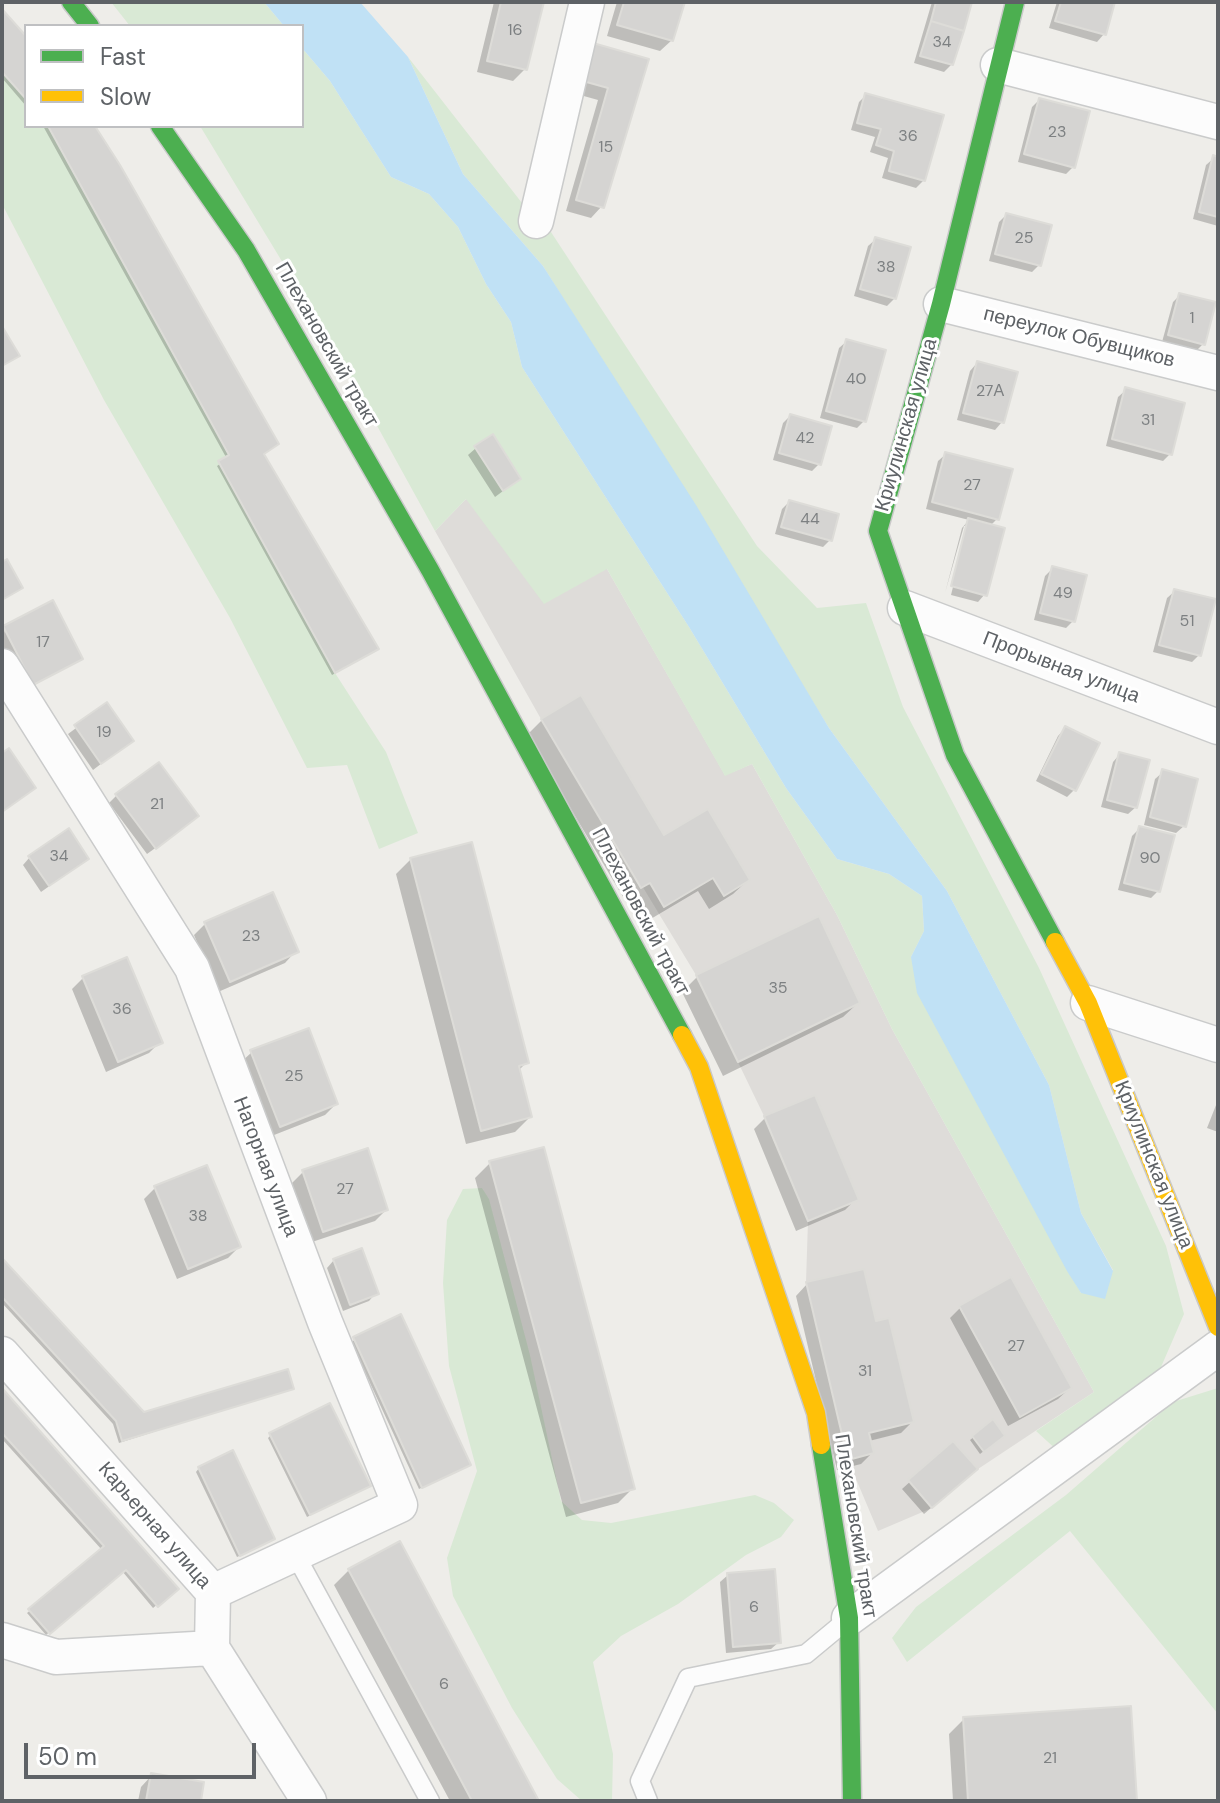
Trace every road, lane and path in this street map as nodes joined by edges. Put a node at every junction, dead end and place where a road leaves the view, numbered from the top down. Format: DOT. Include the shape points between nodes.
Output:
graph roads {
  1 [pos="71,2"];
  2 [pos="587,2"];
  3 [pos="1015,2"];
  4 [pos="88,24"];
  5 [pos="998,65"];
  6 [pos="1218,122"];
  7 [pos="161,128"];
  8 [pos="536,221"];
  9 [pos="941,304"];
  10 [pos="1218,373"];
  11 [pos="905,608"];
  12 [pos="2,666"];
  13 [pos="1218,727"];
  14 [pos="1088,1003"];
  15 [pos="1218,1045"];
  16 [pos="1218,1327"];
  17 [pos="1218,1348"];
  18 [pos="2,1354"];
  19 [pos="295,1554"];
  20 [pos="213,1592"];
  21 [pos="849,1618"];
  22 [pos="2,1640"];
  23 [pos="212,1648"];
  24 [pos="309,1801"];
  25 [pos="430,1801"];
  26 [pos="648,1801"];
  27 [pos="852,1801"];
  1 -- 4 [label="street"];
  2 -- 8 [label="street"];
  3 -- 5 [label="street, Криулинская улица"];
  5 -- 6 [label="street"];
  5 -- 9 [label="street, Криулинская улица"];
  7 -- 21 [label="street, Плехановский тракт" via="246,250 422,557 699,1067 816,1413"];
  9 -- 10 [label="street, переулок Обувщиков"];
  9 -- 11 [label="street, Криулинская улица" via="878,531"];
  11 -- 13 [label="street, Прорывная улица"];
  11 -- 14 [label="street, Криулинская улица" via="955,755"];
  12 -- 19 [label="street, Нагорная улица" via="192,968 400,1505"];
  14 -- 15 [label="street"];
  14 -- 16 [label="street, Криулинская улица"];
  17 -- 21 [label="street"];
  18 -- 20 [label="street, Карьерная улица"];
  19 -- 20 [label="street, Нагорная улица"];
  19 -- 25 [label="lane"];
  20 -- 23 [label="street, Карьерная улица"];
  21 -- 26 [label="lane" via="806,1654 688,1678 640,1781"];
  21 -- 27 [label="street, Плехановский тракт"];
  22 -- 23 [label="street" via="56,1657"];
  23 -- 24 [label="street"];
}
